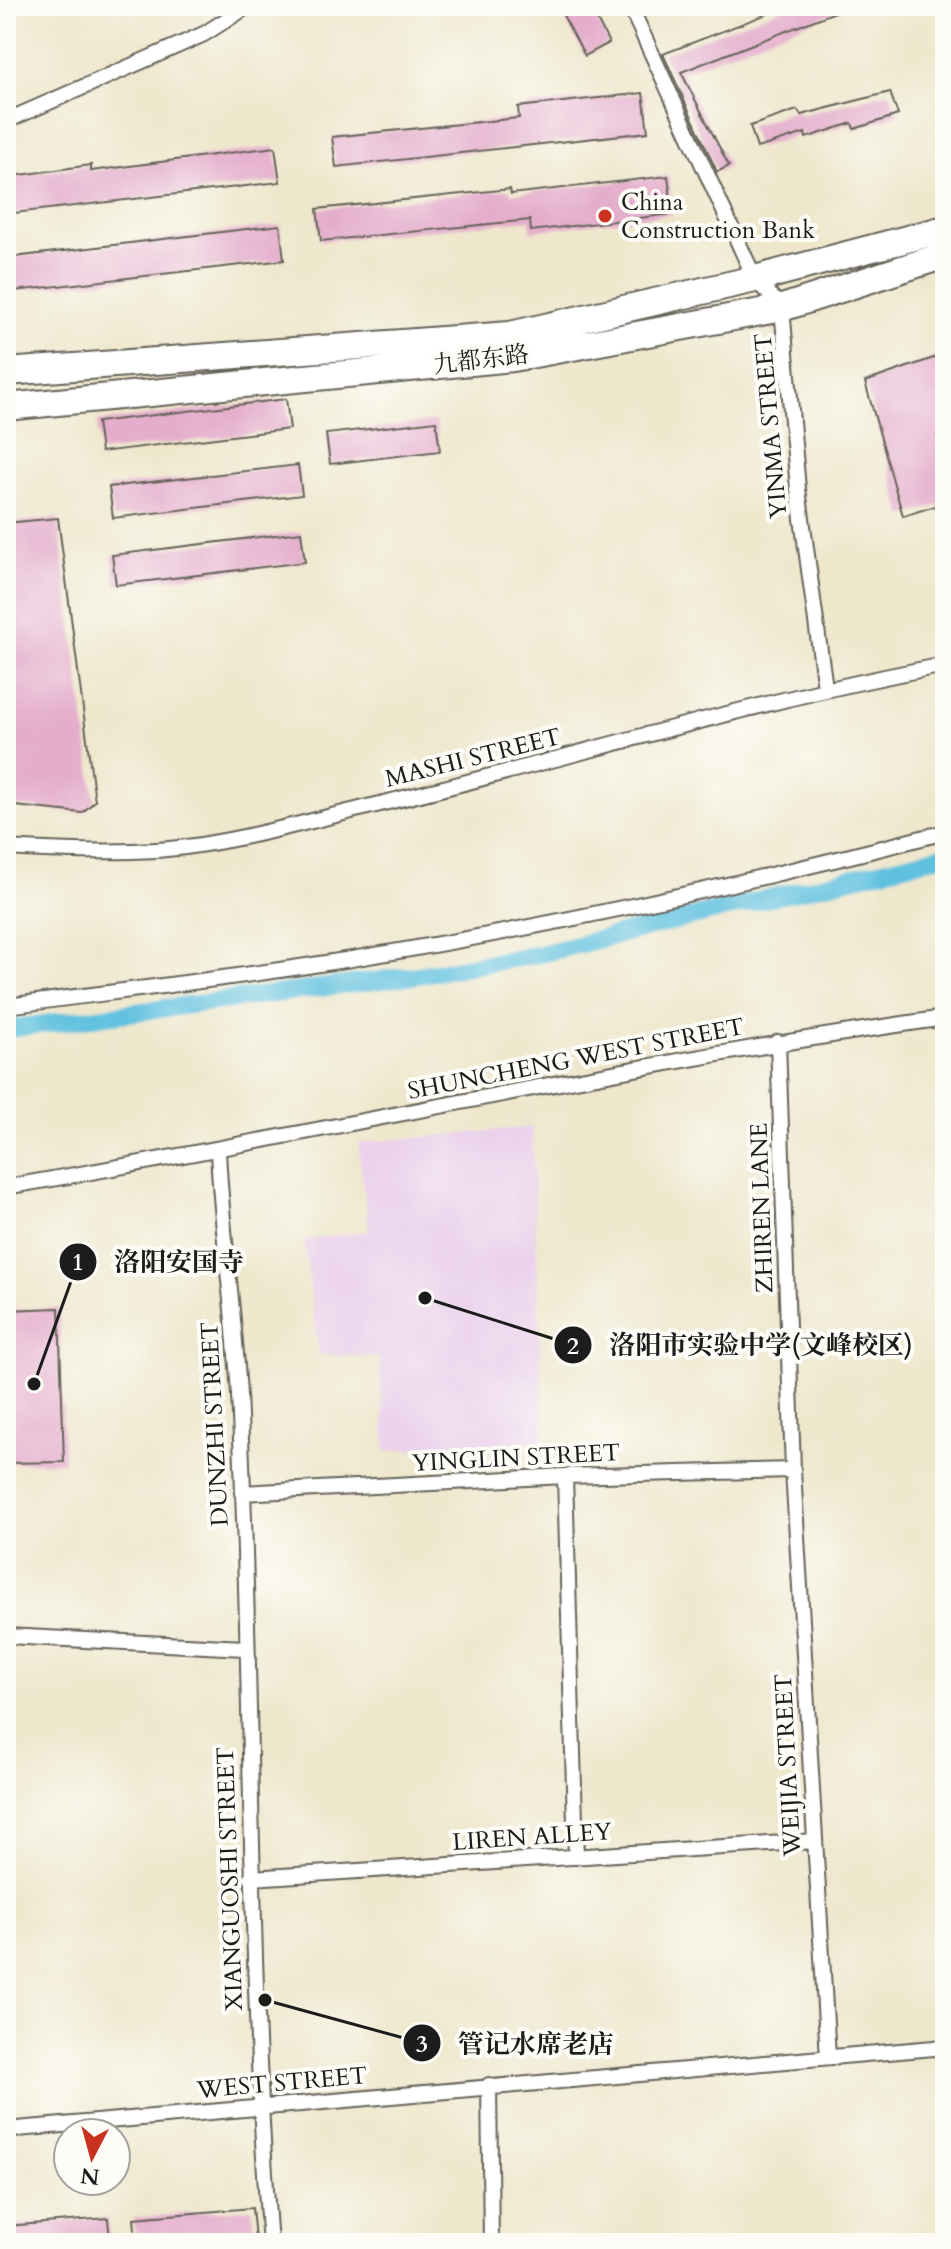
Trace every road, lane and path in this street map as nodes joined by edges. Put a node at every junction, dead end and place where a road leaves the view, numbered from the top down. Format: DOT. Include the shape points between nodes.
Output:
graph roads {
  1 [pos="248,6"];
  2 [pos="630,6"];
  3 [pos="6,121"];
  4 [pos="945,229"];
  5 [pos="945,255"];
  6 [pos="755,279"];
  7 [pos="782,308"];
  8 [pos="6,372"];
  9 [pos="6,407"];
  10 [pos="945,665"];
  11 [pos="825,688"];
  12 [pos="945,832"];
  13 [pos="6,848"];
  14 [pos="6,1006"];
  15 [pos="945,1018"];
  16 [pos="778,1042"];
  17 [pos="218,1151"];
  18 [pos="6,1187"];
  19 [pos="793,1470"];
  20 [pos="565,1476"];
  21 [pos="242,1493"];
  22 [pos="6,1636"];
  23 [pos="245,1648"];
  24 [pos="815,1841"];
  25 [pos="576,1857"];
  26 [pos="251,1878"];
  27 [pos="945,2047"];
  28 [pos="828,2057"];
  29 [pos="489,2085"];
  30 [pos="260,2108"];
  31 [pos="6,2130"];
  32 [pos="270,2243"];
  33 [pos="491,2243"];
  1 -- 3 [label="street" via="204,34"];
  2 -- 6 [label="street, YINMA STREET"];
  4 -- 6 [label="highway, 九都东路"];
  5 -- 7 [label="highway, 九都东路"];
  6 -- 7 [label="street, YINMA STREET"];
  6 -- 8 [label="highway, 九都东路" via="510,335"];
  7 -- 9 [label="highway, 九都东路" via="513,358"];
  7 -- 11 [label="street, YINMA STREET" via="798,489"];
  10 -- 11 [label="street, MASHI STREET"];
  11 -- 13 [label="street, MASHI STREET" via="271,830 160,850"];
  12 -- 14 [label="street" via="778,875 447,942"];
  15 -- 16 [label="street, SHUNCHENG WEST STREET"];
  16 -- 17 [label="street, SHUNCHENG WEST STREET"];
  16 -- 19 [label="street, ZHIREN LANE"];
  17 -- 18 [label="street, SHUNCHENG WEST STREET"];
  17 -- 21 [label="street, DUNZHI STREET"];
  19 -- 20 [label="street, YINGLIN STREET"];
  19 -- 24 [label="street, WEIJIA STREET"];
  20 -- 21 [label="street, YINGLIN STREET"];
  20 -- 25 [label="street"];
  21 -- 23 [label="street, DUNZHI STREET"];
  22 -- 23 [label="street"];
  23 -- 26 [label="street, XIANGUOSHI STREET"];
  24 -- 25 [label="street, LIREN ALLEY"];
  24 -- 28 [label="street, WEIJIA STREET"];
  25 -- 26 [label="street, LIREN ALLEY"];
  26 -- 30 [label="street, XIANGUOSHI STREET"];
  27 -- 28 [label="street, WEST STREET"];
  28 -- 29 [label="street, WEST STREET"];
  29 -- 30 [label="street, WEST STREET"];
  29 -- 33 [label="street"];
  30 -- 31 [label="street, WEST STREET"];
  30 -- 32 [label="street, XIANGUOSHI STREET"];
}
